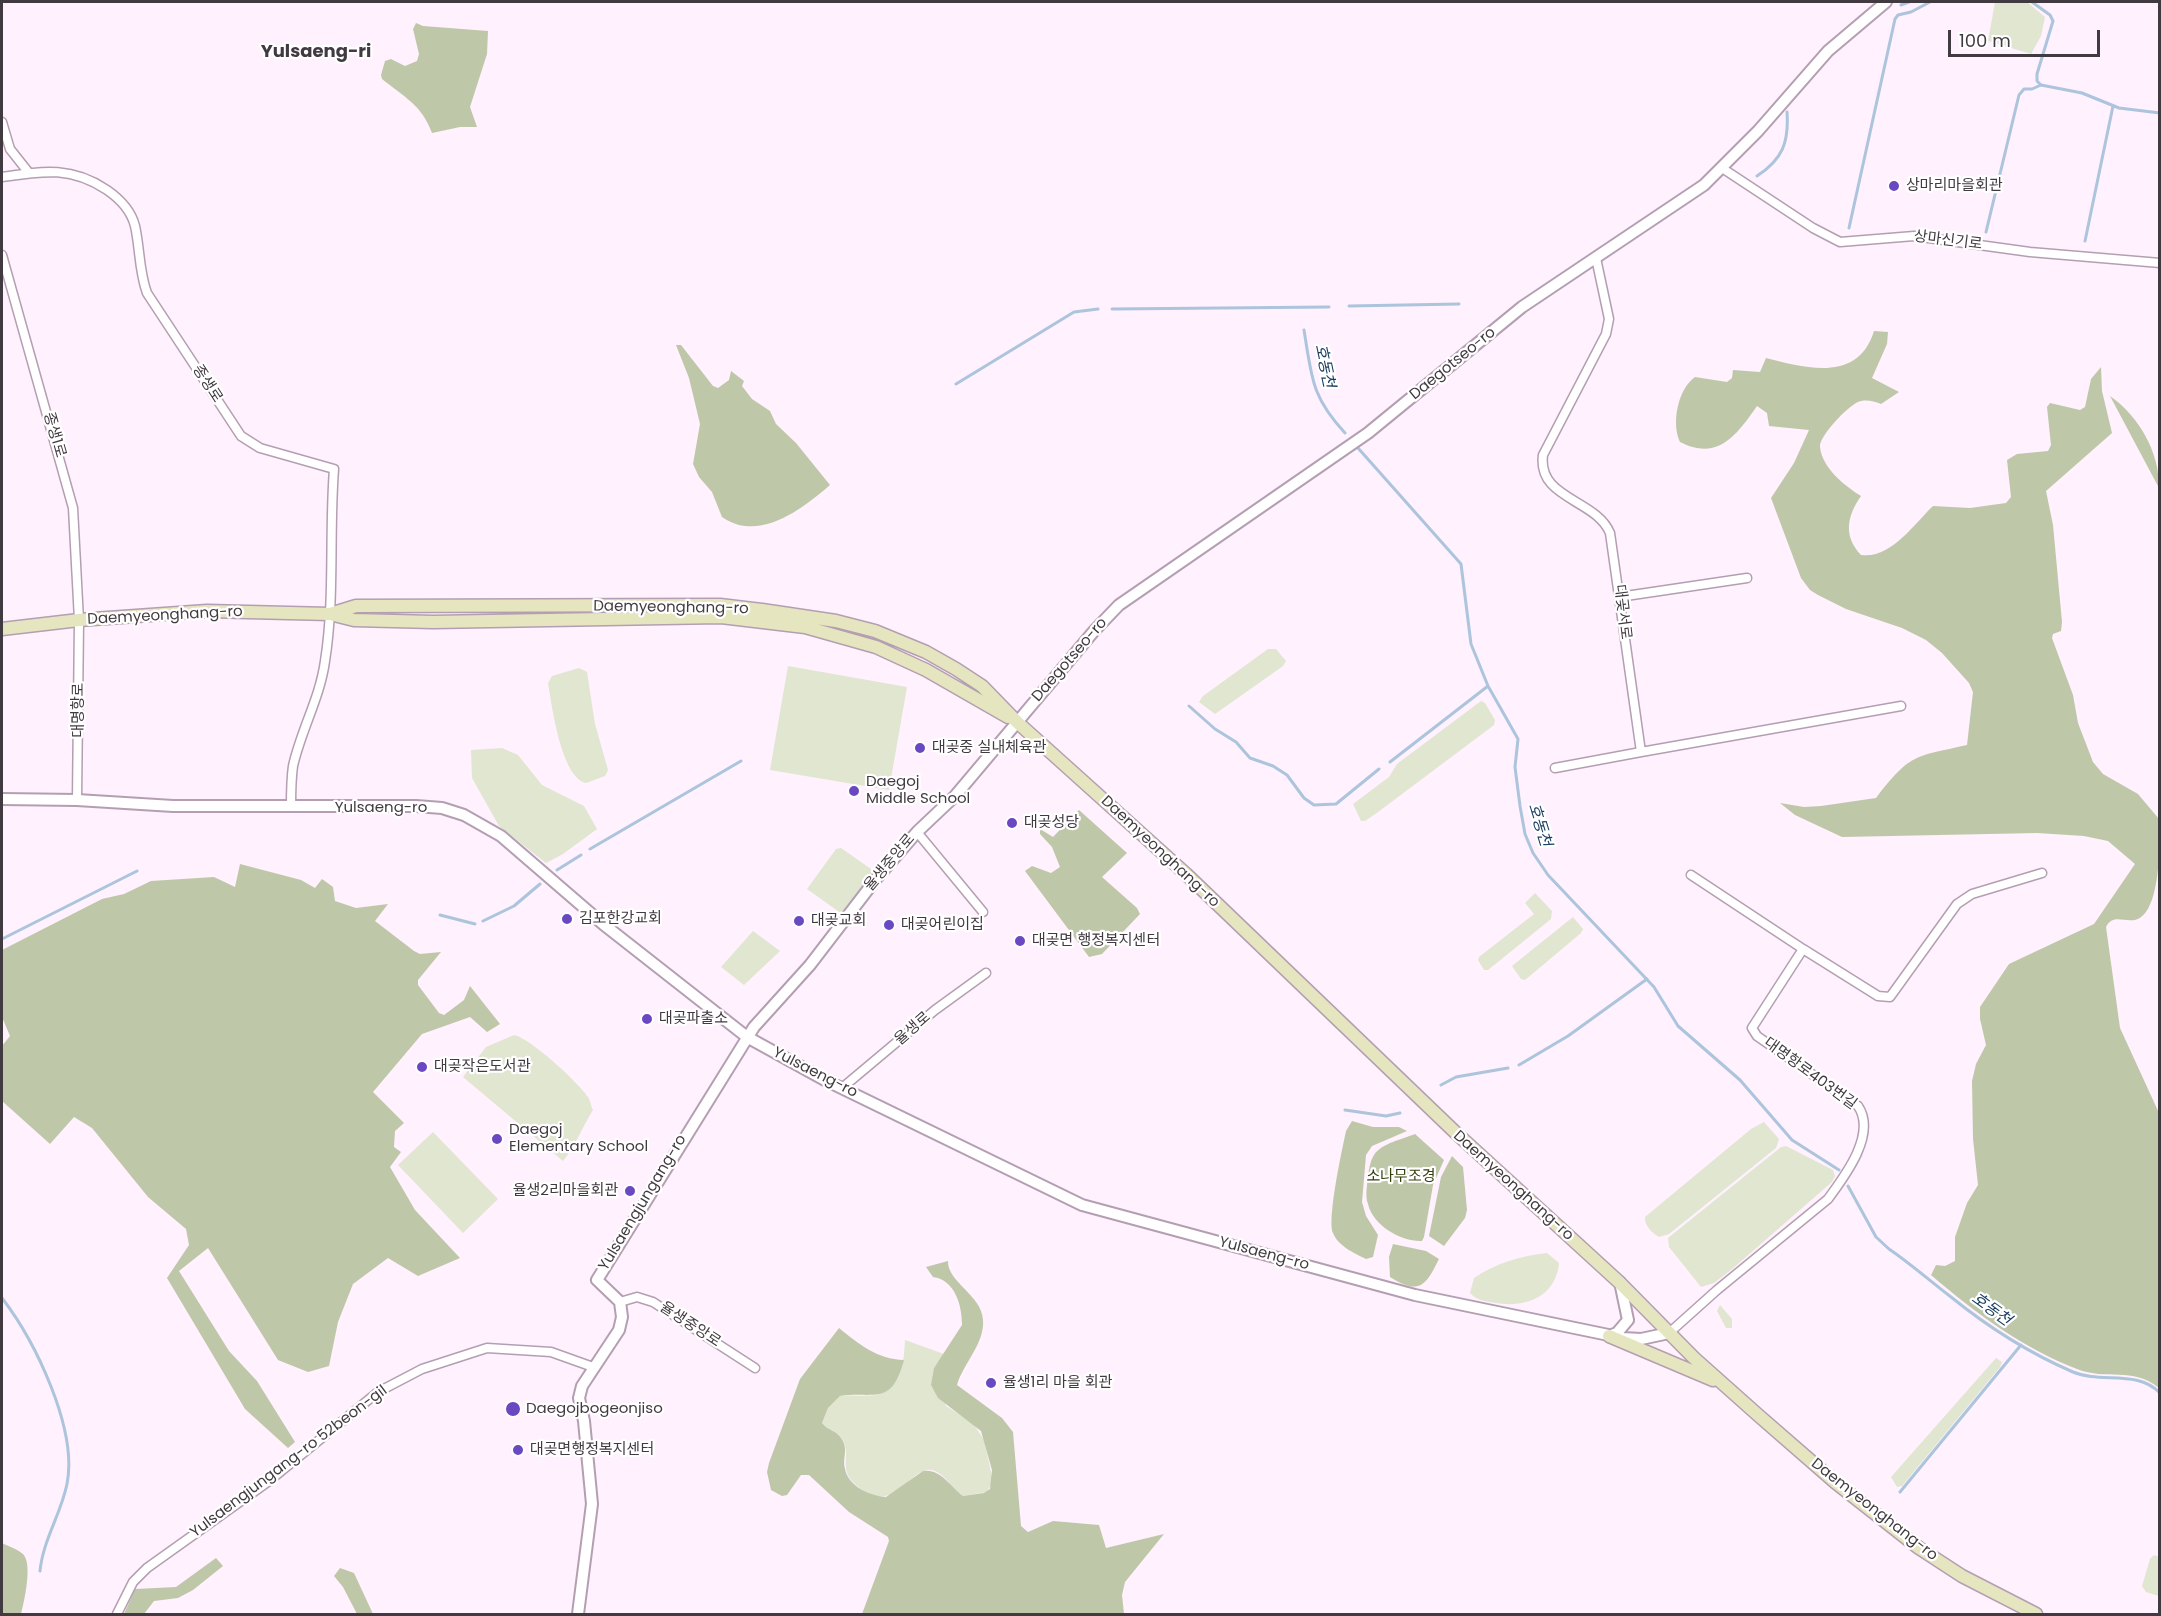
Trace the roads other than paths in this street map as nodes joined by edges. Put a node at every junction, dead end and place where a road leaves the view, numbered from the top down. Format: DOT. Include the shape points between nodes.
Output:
graph roads {
  1 [pos="1886,2"];
  2 [pos="2,122"];
  3 [pos="1722,168"];
  4 [pos="29,173"];
  5 [pos="2,177"];
  6 [pos="2,255"];
  7 [pos="1596,258"];
  8 [pos="2160,263"];
  9 [pos="1747,578"];
  10 [pos="1619,597"];
  11 [pos="330,614"];
  12 [pos="79,620"];
  13 [pos="2,629"];
  14 [pos="1901,706"];
  15 [pos="1017,722"];
  16 [pos="1641,752"];
  17 [pos="1555,768"];
  18 [pos="2,799"];
  19 [pos="77,800"];
  20 [pos="291,807"];
  21 [pos="917,831"];
  22 [pos="2042,873"];
  23 [pos="1691,875"];
  24 [pos="982,912"];
  25 [pos="1803,949"];
  26 [pos="986,973"];
  27 [pos="747,1037"];
  28 [pos="842,1088"];
  29 [pos="1619,1282"];
  30 [pos="620,1302"];
  31 [pos="1669,1334"];
  32 [pos="1609,1336"];
  33 [pos="593,1367"];
  34 [pos="755,1368"];
  35 [pos="1723,1384"];
  36 [pos="117,1614"];
  37 [pos="578,1614"];
  38 [pos="2036,1614"];
  1 -- 3 [label="street, Daegotseo-ro" via="1828,51"];
  2 -- 4 [label="street" via="10,149"];
  3 -- 7 [label="street, Daegotseo-ro" via="1677,205"];
  3 -- 8 [label="street, 상마신기로" via="1840,242 1914,236 2030,252"];
  4 -- 5 [label="street, 종생로"];
  4 -- 11 [label="street, 종생로" via="74,174 90,179 114,195 128,210 134,224 147,293 241,435 260,448 334,469"];
  6 -- 12 [label="street, 종생1로" via="69,488"];
  7 -- 10 [label="street, 대곶서로" via="1608,326 1541,466 1553,487 1607,526"];
  7 -- 15 [label="street, Daegotseo-ro" via="1522,307 1368,433 1119,605"];
  9 -- 10 [label="street"];
  10 -- 16 [label="street, 대곶서로"];
  11 -- 12 [label="main road, Daemyeonghang-ro" via="207,611"];
  11 -- 15 [label="main road, Daemyeonghang-ro" via="356,606 720,605 802,615 875,631 926,652 982,686"];
  11 -- 20 [label="street" via="326,661 291,777"];
  12 -- 13 [label="main road, Daemyeonghang-ro"];
  12 -- 19 [label="street, 대명항로"];
  14 -- 16 [label="street"];
  15 -- 21 [label="street, 율생중앙로" via="955,796"];
  15 -- 29 [label="main road, Daemyeonghang-ro" via="1186,874 1456,1133"];
  16 -- 17 [label="street"];
  18 -- 19 [label="street, Yulsaeng-ro"];
  19 -- 20 [label="street, Yulsaeng-ro"];
  20 -- 27 [label="street, Yulsaeng-ro" via="442,808 484,825"];
  21 -- 24 [label="street"];
  21 -- 27 [label="street, 율생중앙로" via="814,961"];
  22 -- 25 [label="street" via="1972,894 1957,904 1890,997 1878,996"];
  23 -- 25 [label="street"];
  25 -- 31 [label="street, 대명항로403번길" via="1752,1028 1757,1036 1858,1106 1865,1122 1856,1154 1828,1199"];
  26 -- 28 [label="street, 율생로"];
  27 -- 28 [label="street, Yulsaeng-ro"];
  27 -- 30 [label="street, Yulsaengjungang-ro" via="597,1280"];
  28 -- 32 [label="street, Yulsaeng-ro" via="1083,1205 1415,1295"];
  29 -- 31 [label="main road, Daemyeonghang-ro"];
  29 -- 32 [label="street" via="1628,1320"];
  30 -- 33 [label="street" via="619,1329"];
  30 -- 34 [label="street, 율생중앙로" via="637,1297 653,1302"];
  31 -- 32 [label="street, Yulsaeng-ro" via="1641,1339"];
  31 -- 35 [label="main road, Daemyeonghang-ro"];
  32 -- 35 [label="main road"];
  33 -- 36 [label="street, Yulsaengjungang-ro 52beon-gil" via="552,1352 488,1348 404,1378 378,1392 269,1481 147,1568 134,1582"];
  33 -- 37 [label="street" via="579,1398 592,1504"];
  35 -- 38 [label="main road, Daemyeonghang-ro" via="1835,1482 1919,1548 1962,1576"];
}
